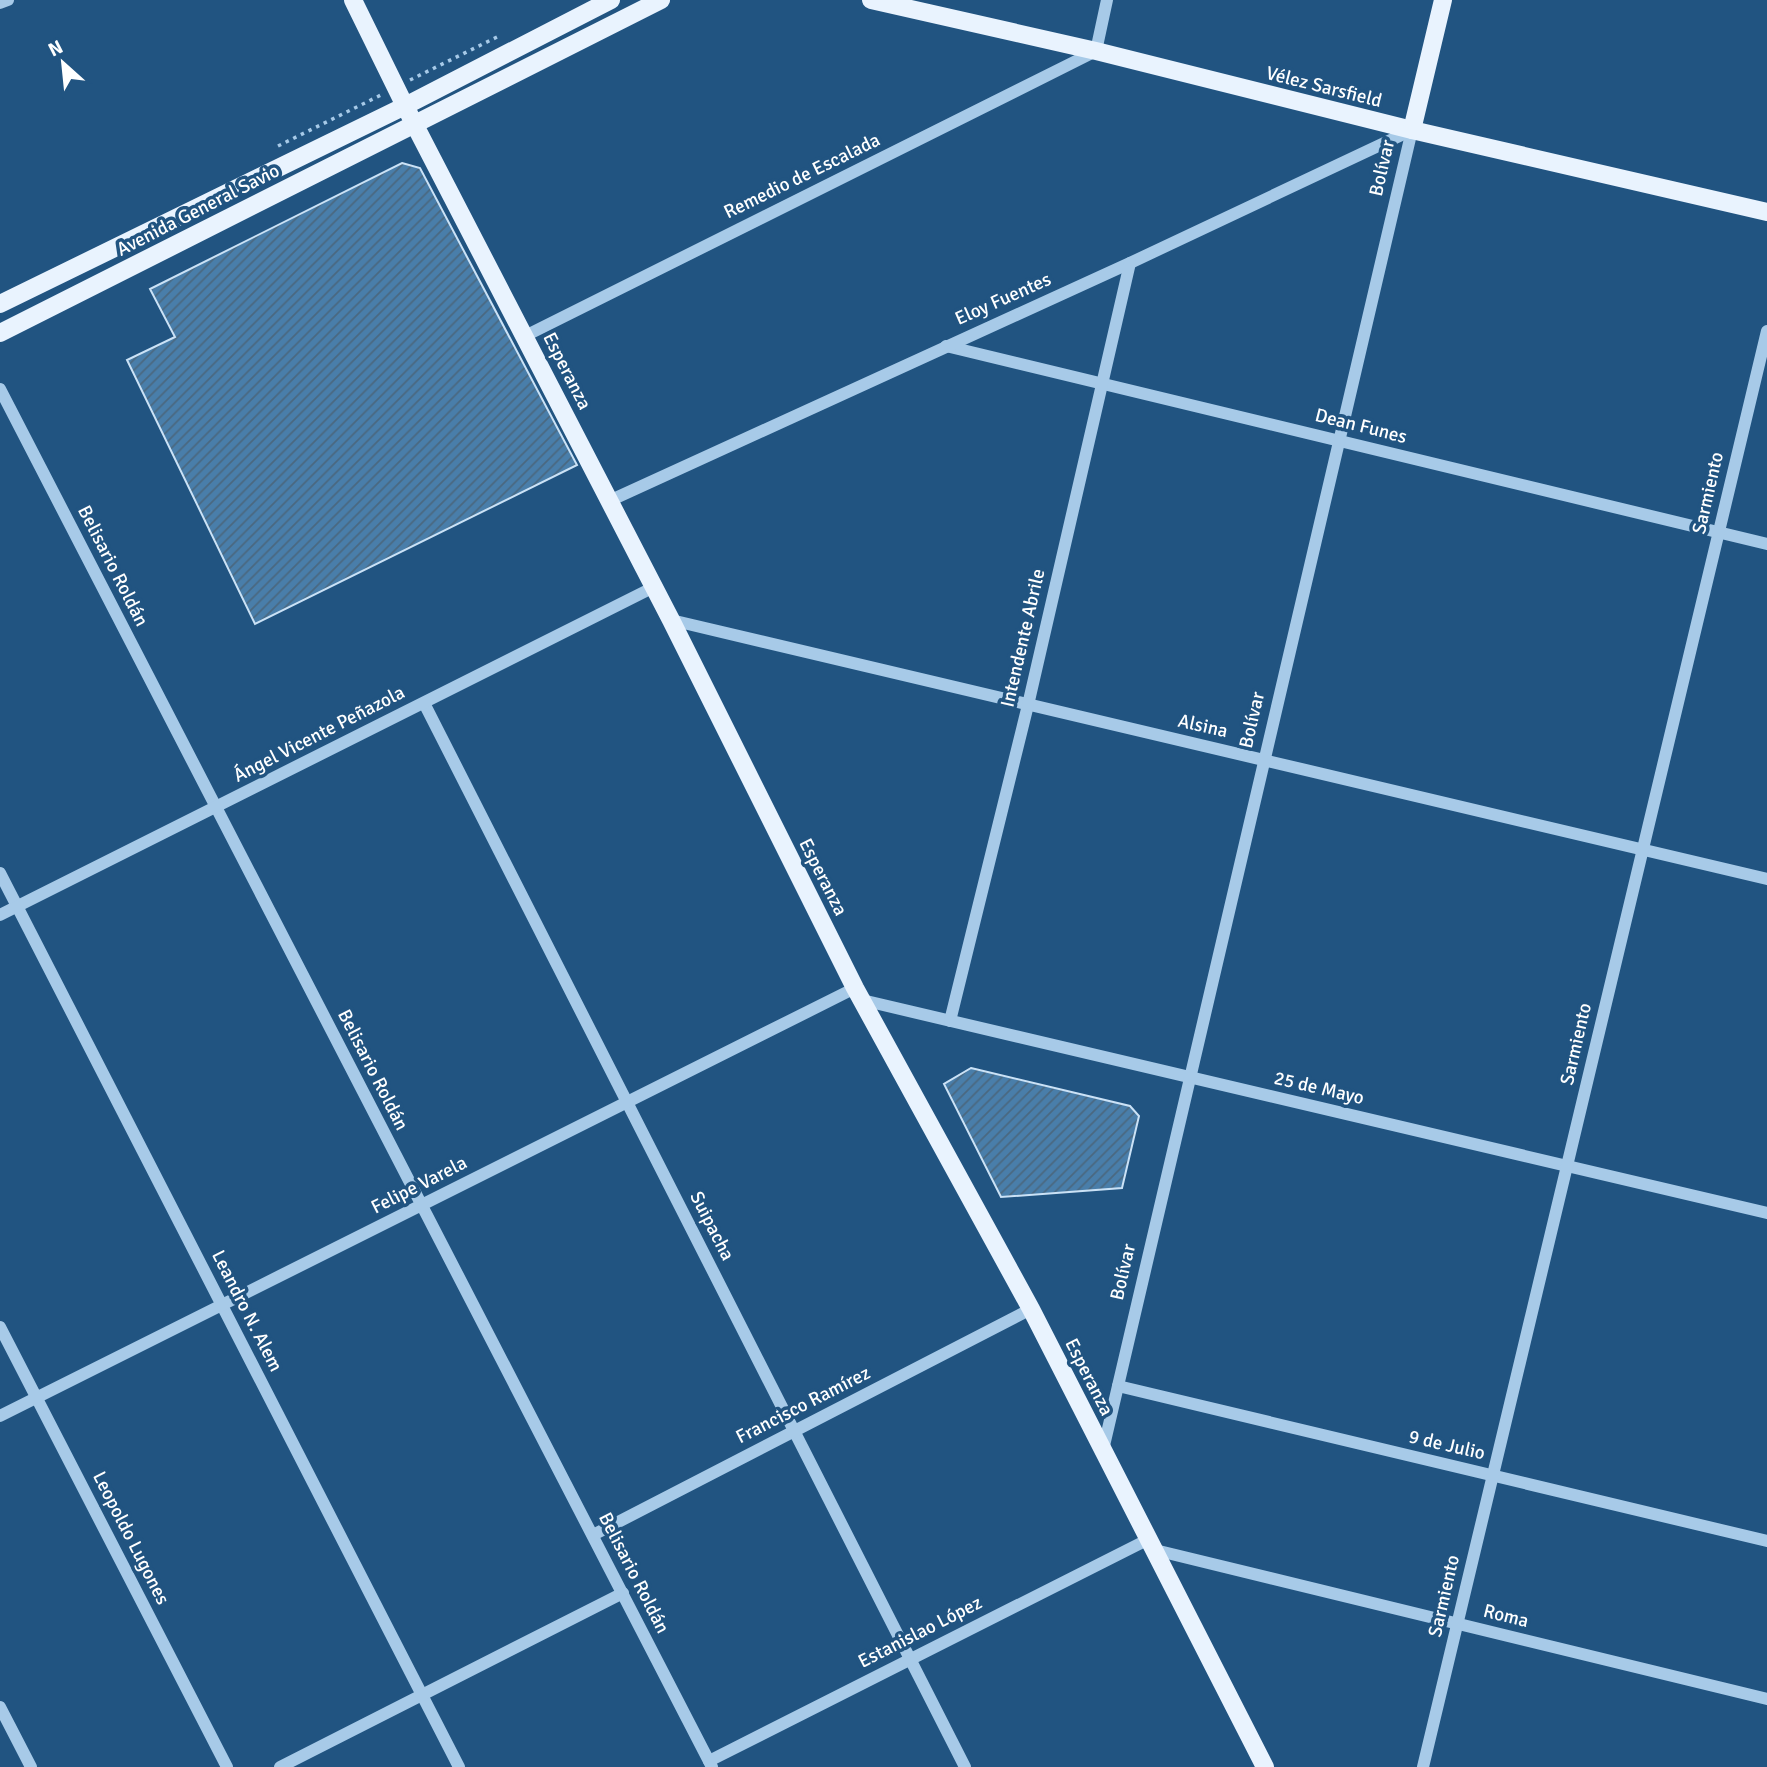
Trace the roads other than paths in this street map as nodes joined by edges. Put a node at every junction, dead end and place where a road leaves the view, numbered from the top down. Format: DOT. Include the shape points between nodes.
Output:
graph roads {
  1 [pos="8,0"];
  2 [pos="353,0"];
  3 [pos="611,0"];
  4 [pos="661,0"];
  5 [pos="871,0"];
  6 [pos="1107,0"];
  7 [pos="1443,0"];
  8 [pos="0,4"];
  9 [pos="1096,51"];
  10 [pos="405,106"];
  11 [pos="415,125"];
  12 [pos="1412,130"];
  13 [pos="1767,212"];
  14 [pos="1130,263"];
  15 [pos="0,304"];
  16 [pos="1767,331"];
  17 [pos="0,333"];
  18 [pos="525,335"];
  19 [pos="946,346"];
  20 [pos="1102,383"];
  21 [pos="0,389"];
  22 [pos="1340,441"];
  23 [pos="609,501"];
  24 [pos="1719,533"];
  25 [pos="1767,544"];
  26 [pos="654,587"];
  27 [pos="671,620"];
  28 [pos="424,703"];
  29 [pos="1028,705"];
  30 [pos="1265,760"];
  31 [pos="215,807"];
  32 [pos="1643,850"];
  33 [pos="0,873"];
  34 [pos="1767,879"];
  35 [pos="17,906"];
  36 [pos="0,915"];
  37 [pos="859,994"];
  38 [pos="950,1021"];
  39 [pos="1190,1078"];
  40 [pos="627,1102"];
  41 [pos="1567,1166"];
  42 [pos="421,1205"];
  43 [pos="1767,1213"];
  44 [pos="222,1305"];
  45 [pos="1031,1310"];
  46 [pos="0,1327"];
  47 [pos="1118,1387"];
  48 [pos="36,1398"];
  49 [pos="0,1416"];
  50 [pos="794,1431"];
  51 [pos="1103,1450"];
  52 [pos="1493,1475"];
  53 [pos="593,1535"];
  54 [pos="1767,1541"];
  55 [pos="1152,1544"];
  56 [pos="623,1593"];
  57 [pos="1457,1623"];
  58 [pos="910,1659"];
  59 [pos="422,1695"];
  60 [pos="1767,1699"];
  61 [pos="0,1707"];
  62 [pos="710,1764"];
  63 [pos="31,1767"];
  64 [pos="227,1767"];
  65 [pos="280,1767"];
  66 [pos="459,1767"];
  67 [pos="965,1767"];
  68 [pos="1265,1767"];
  69 [pos="1423,1767"];
  1 -- 8 [label="street"];
  2 -- 10 [label="main road, Esperanza"];
  3 -- 10 [label="main road, Avenida General Savio"];
  4 -- 11 [label="main road, Avenida General Savio"];
  5 -- 9 [label="main road, Vélez Sarsfield"];
  6 -- 9 [label="street"];
  7 -- 12 [label="main road, Bolívar"];
  9 -- 12 [label="main road, Vélez Sarsfield"];
  9 -- 18 [label="street, Remedio de Escalada"];
  10 -- 11 [label="main road, Esperanza"];
  10 -- 15 [label="main road, Avenida General Savio"];
  11 -- 17 [label="main road, Avenida General Savio"];
  11 -- 18 [label="main road, Esperanza"];
  12 -- 13 [label="main road, Vélez Sarsfield"];
  12 -- 14 [label="street, Eloy Fuentes"];
  12 -- 22 [label="street, Bolívar"];
  14 -- 19 [label="street, Eloy Fuentes"];
  14 -- 20 [label="street, Intendente Abrile"];
  16 -- 24 [label="street, Sarmiento"];
  18 -- 23 [label="main road, Esperanza"];
  19 -- 20 [label="street, Dean Funes"];
  19 -- 23 [label="street, Eloy Fuentes"];
  20 -- 22 [label="street, Dean Funes"];
  20 -- 29 [label="street, Intendente Abrile"];
  21 -- 31 [label="street, Belisario Roldán"];
  22 -- 24 [label="street, Dean Funes"];
  22 -- 30 [label="street, Bolívar"];
  23 -- 26 [label="main road, Esperanza"];
  24 -- 25 [label="street, Dean Funes"];
  24 -- 32 [label="street, Sarmiento"];
  26 -- 27 [label="main road, Esperanza"];
  26 -- 28 [label="street, Ángel Vicente Peñazola"];
  27 -- 29 [label="street, Alsina"];
  27 -- 37 [label="main road, Esperanza"];
  28 -- 31 [label="street, Ángel Vicente Peñazola"];
  28 -- 40 [label="street, Suipacha"];
  29 -- 30 [label="street, Alsina"];
  29 -- 38 [label="street, Intendente Abrile"];
  30 -- 32 [label="street, Alsina"];
  30 -- 39 [label="street, Bolívar"];
  31 -- 35 [label="street, Ángel Vicente Peñazola"];
  31 -- 42 [label="street, Belisario Roldán"];
  32 -- 34 [label="street, Alsina"];
  32 -- 41 [label="street, Sarmiento"];
  33 -- 35 [label="street, Leandro N. Alem"];
  35 -- 36 [label="street, Ángel Vicente Peñazola"];
  35 -- 44 [label="street, Leandro N. Alem"];
  37 -- 38 [label="street, 25 de Mayo"];
  37 -- 40 [label="street, Felipe Varela"];
  37 -- 45 [label="main road, Esperanza"];
  38 -- 39 [label="street, 25 de Mayo"];
  39 -- 41 [label="street, 25 de Mayo"];
  39 -- 47 [label="street, Bolívar"];
  40 -- 42 [label="street, Felipe Varela"];
  40 -- 50 [label="street, Suipacha"];
  41 -- 43 [label="street, 25 de Mayo"];
  41 -- 52 [label="street, Sarmiento"];
  42 -- 44 [label="street, Felipe Varela"];
  42 -- 53 [label="street, Belisario Roldán"];
  44 -- 48 [label="street, Felipe Varela"];
  44 -- 59 [label="street, Leandro N. Alem"];
  45 -- 50 [label="street, Francisco Ramírez"];
  45 -- 51 [label="main road, Esperanza"];
  46 -- 48 [label="street, Leopoldo Lugones"];
  47 -- 51 [label="street, Bolívar"];
  47 -- 52 [label="street, 9 de Julio"];
  48 -- 49 [label="street, Felipe Varela"];
  48 -- 64 [label="street, Leopoldo Lugones"];
  50 -- 53 [label="street, Francisco Ramírez"];
  50 -- 58 [label="street, Suipacha"];
  51 -- 55 [label="main road, Esperanza"];
  52 -- 54 [label="street, 9 de Julio"];
  52 -- 57 [label="street, Sarmiento"];
  53 -- 56 [label="street, Belisario Roldán"];
  55 -- 57 [label="street, Roma"];
  55 -- 58 [label="street, Estanislao López"];
  55 -- 68 [label="main road, Esperanza"];
  56 -- 59 [label="street"];
  56 -- 62 [label="street, Belisario Roldán"];
  57 -- 60 [label="street, Roma"];
  57 -- 69 [label="street, Sarmiento"];
  58 -- 62 [label="street, Estanislao López"];
  58 -- 67 [label="street, Suipacha"];
  59 -- 65 [label="street"];
  59 -- 66 [label="street, Leandro N. Alem"];
  61 -- 63 [label="street"];
}
